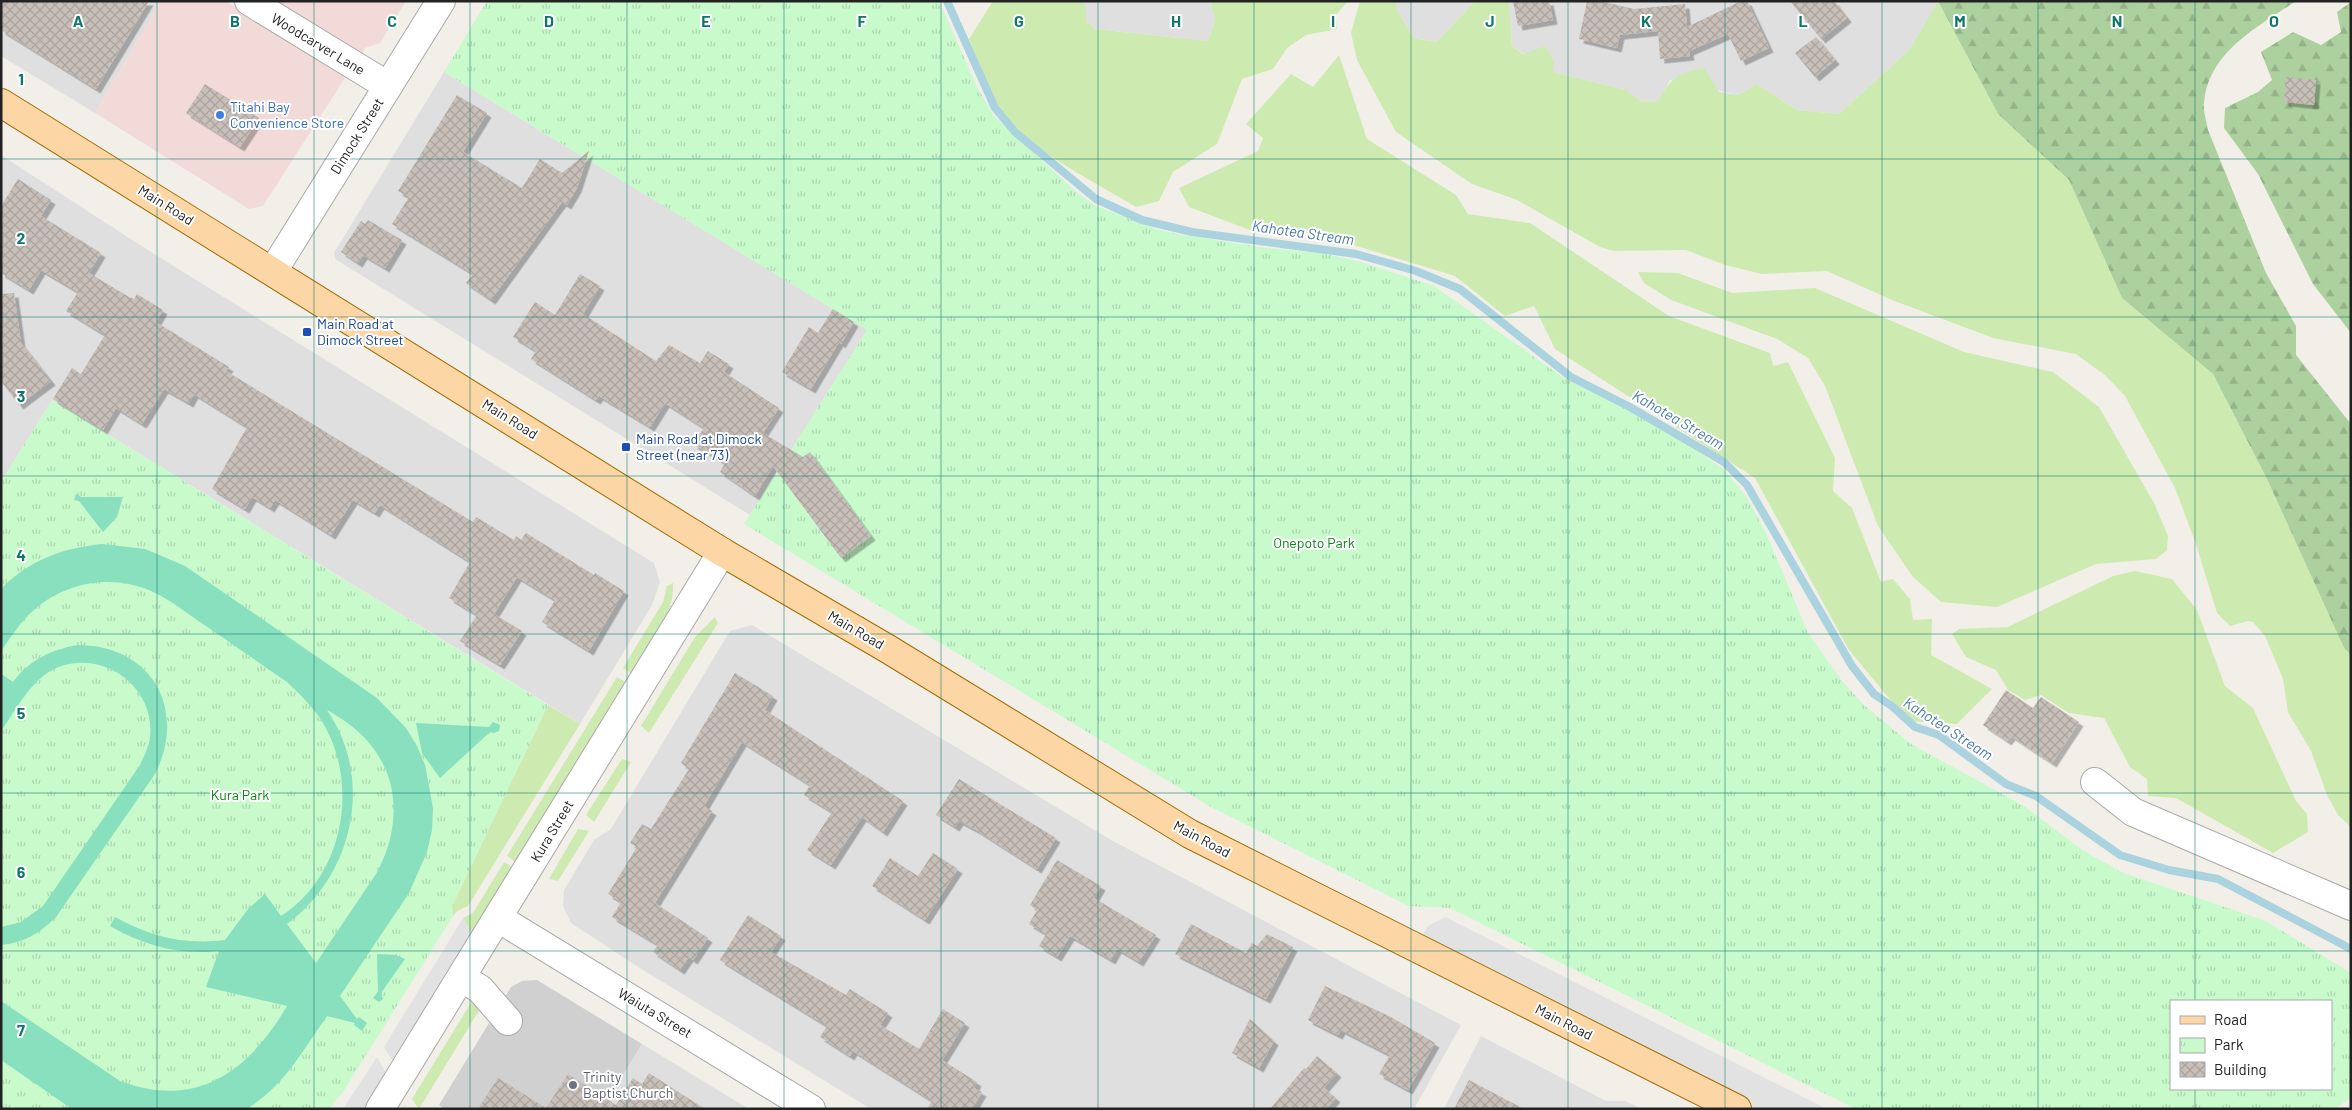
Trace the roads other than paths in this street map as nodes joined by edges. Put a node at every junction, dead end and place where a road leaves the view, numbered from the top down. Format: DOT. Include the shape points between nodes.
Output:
graph roads {
  1 [pos="249,1"];
  2 [pos="441,1"];
  3 [pos="388,86"];
  4 [pos="1,103"];
  5 [pos="272,271"];
  6 [pos="722,552"];
  7 [pos="2095,782"];
  8 [pos="2351,906"];
  9 [pos="498,918"];
  10 [pos="462,978"];
  11 [pos="508,1021"];
  12 [pos="391,1105"];
  13 [pos="812,1109"];
  14 [pos="1737,1109"];
  1 -- 3 [label="street, Woodcarver Lane"];
  2 -- 3 [label="street, Dimock Street"];
  3 -- 5 [label="street, Dimock Street"];
  4 -- 5 [label="main road, Main Road"];
  5 -- 6 [label="main road, Main Road"];
  6 -- 9 [label="street, Kura Street"];
  6 -- 14 [label="main road, Main Road" via="888,649 1190,834"];
  7 -- 8 [label="street" via="2133,812"];
  9 -- 10 [label="street, Kura Street"];
  9 -- 13 [label="street, Waiuta Street"];
  10 -- 11 [label="street" via="480,989"];
  10 -- 12 [label="street, Kura Street"];
}
